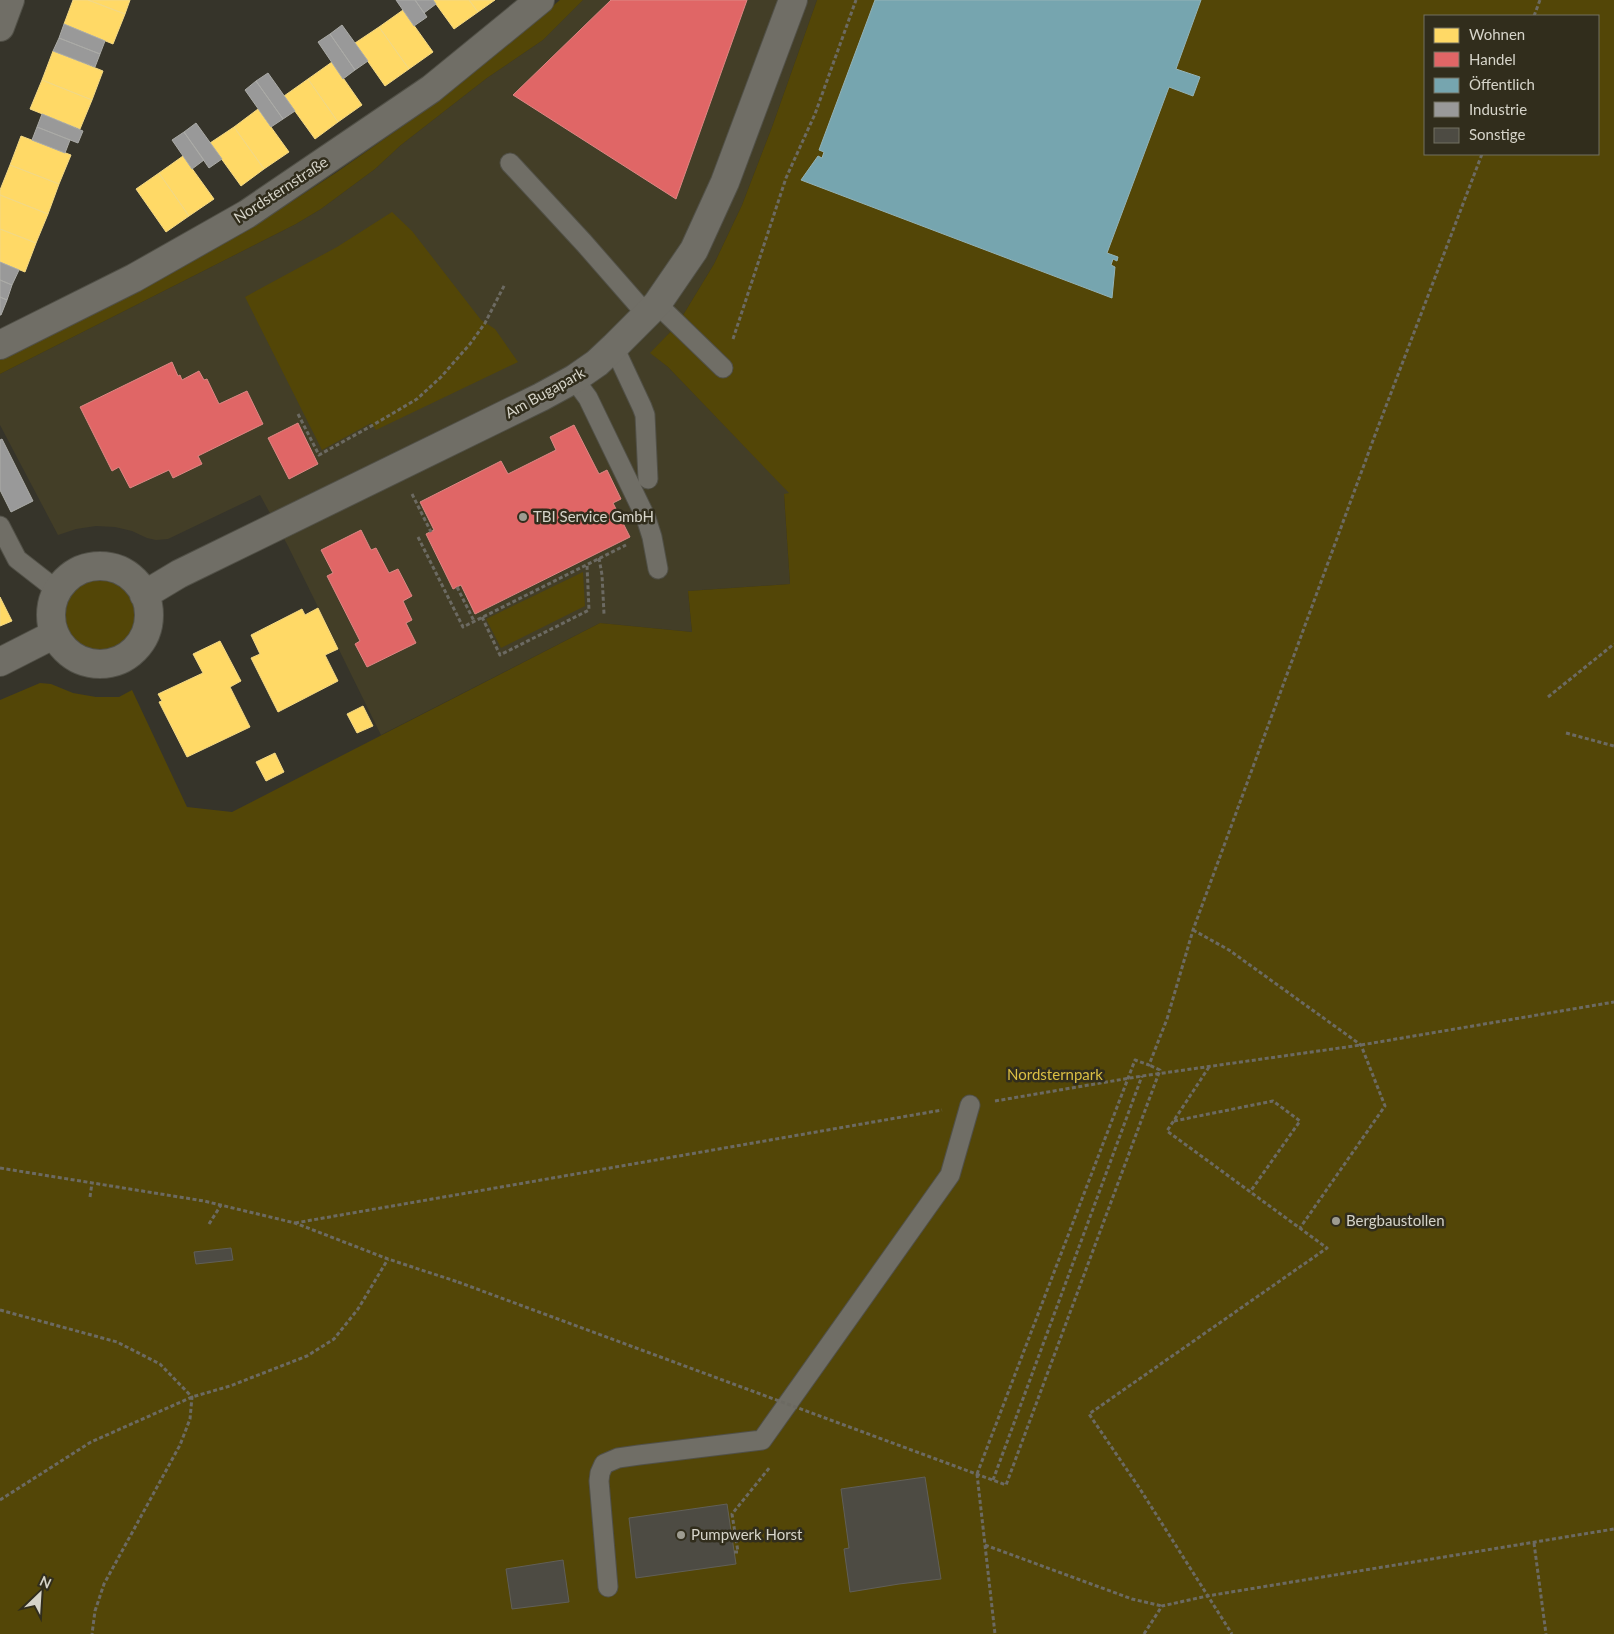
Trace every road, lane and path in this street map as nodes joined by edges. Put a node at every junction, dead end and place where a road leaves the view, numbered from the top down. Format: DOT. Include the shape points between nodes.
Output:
graph roads {
  1 [pos="10,0"];
  2 [pos="540,0"];
  3 [pos="793,0"];
  4 [pos="856,0"];
  5 [pos="1540,0"];
  6 [pos="1534,15"];
  7 [pos="0,27"];
  8 [pos="1482,155"];
  9 [pos="510,163"];
  10 [pos="505,284"];
  11 [pos="652,310"];
  12 [pos="0,346"];
  13 [pos="614,347"];
  14 [pos="723,368"];
  15 [pos="574,379"];
  16 [pos="298,414"];
  17 [pos="648,479"];
  18 [pos="416,503"];
  19 [pos="0,526"];
  20 [pos="650,530"];
  21 [pos="431,532"];
  22 [pos="418,538"];
  23 [pos="599,558"];
  24 [pos="587,565"];
  25 [pos="658,569"];
  26 [pos="457,586"];
  27 [pos="58,591"];
  28 [pos="144,594"];
  29 [pos="604,614"];
  30 [pos="482,617"];
  31 [pos="474,621"];
  32 [pos="55,634"];
  33 [pos="1614,644"];
  34 [pos="0,662"];
  35 [pos="1548,697"];
  36 [pos="1566,733"];
  37 [pos="1614,746"];
  38 [pos="1193,930"];
  39 [pos="1614,1002"];
  40 [pos="1361,1045"];
  41 [pos="1149,1066"];
  42 [pos="1209,1067"];
  43 [pos="1142,1076"];
  44 [pos="970,1105"];
  45 [pos="1174,1121"];
  46 [pos="0,1168"];
  47 [pos="92,1183"];
  48 [pos="1250,1192"];
  49 [pos="90,1197"];
  50 [pos="221,1205"];
  51 [pos="295,1223"];
  52 [pos="209,1224"];
  53 [pos="1300,1228"];
  54 [pos="388,1259"];
  55 [pos="0,1310"];
  56 [pos="192,1397"];
  57 [pos="977,1474"];
  58 [pos="992,1480"];
  59 [pos="0,1500"];
  60 [pos="738,1506"];
  61 [pos="1614,1530"];
  62 [pos="1534,1542"];
  63 [pos="985,1545"];
  64 [pos="734,1552"];
  65 [pos="608,1587"];
  66 [pos="1207,1596"];
  67 [pos="1162,1606"];
  68 [pos="92,1634"];
  69 [pos="995,1634"];
  70 [pos="1144,1634"];
  71 [pos="1232,1634"];
  72 [pos="1546,1634"];
  1 -- 7 [label="street"];
  2 -- 12 [label="street, Nordsternstraße" via="431,89 247,214 134,278"];
  3 -- 11 [label="street, Am Bugapark" via="726,182 694,250"];
  4 -- 14 [label="path" via="815,114 786,178"];
  5 -- 6 [label="path"];
  8 -- 38 [label="path"];
  9 -- 11 [label="lane"];
  10 -- 16 [label="path" via="470,344 417,400 319,455"];
  11 -- 13 [label="street, Am Bugapark"];
  11 -- 14 [label="lane"];
  13 -- 15 [label="street, Am Bugapark"];
  13 -- 17 [label="lane" via="645,415"];
  15 -- 20 [label="lane" via="588,398"];
  15 -- 28 [label="street, Am Bugapark"];
  18 -- 21 [label="path"];
  19 -- 27 [label="lane" via="17,558"];
  20 -- 23 [label="path"];
  20 -- 25 [label="lane"];
  22 -- 31 [label="path" via="463,627"];
  23 -- 24 [label="path"];
  23 -- 29 [label="path"];
  24 -- 30 [label="path"];
  24 -- 30 [label="path" via="589,610 500,655"];
  26 -- 31 [label="path"];
  27 -- 28 [label="street" via="72,575 93,567 104,567 124,573"];
  27 -- 32 [label="street" via="51,616"];
  28 -- 32 [label="street" via="149,614 146,631 136,648 121,659 96,664 77,658 64,648"];
  30 -- 31 [label="path"];
  32 -- 34 [label="street"];
  33 -- 35 [label="path"];
  36 -- 37 [label="path"];
  38 -- 40 [label="path" via="1229,950"];
  38 -- 41 [label="path, bridge" via="1167,1019"];
  39 -- 40 [label="path"];
  40 -- 42 [label="path"];
  40 -- 53 [label="path" via="1385,1106"];
  41 -- 57 [label="path, bridge" via="1134,1060"];
  41 -- 58 [label="path, bridge" via="1160,1070 1006,1485"];
  42 -- 43 [label="path"];
  42 -- 45 [label="path"];
  43 -- 44 [label="path"];
  43 -- 58 [label="path"];
  44 -- 51 [label="path"];
  44 -- 65 [label="lane" via="950,1176 762,1440 618,1458 604,1464 599,1481"];
  45 -- 48 [label="path" via="1167,1131"];
  45 -- 48 [label="path" via="1274,1101 1300,1121"];
  46 -- 47 [label="path"];
  47 -- 49 [label="path"];
  47 -- 50 [label="path"];
  48 -- 53 [label="path"];
  50 -- 51 [label="path"];
  50 -- 52 [label="path"];
  51 -- 54 [label="path"];
  53 -- 66 [label="path" via="1327,1248 1089,1414"];
  54 -- 56 [label="path" via="358,1309 334,1339 306,1356 230,1386"];
  54 -- 57 [label="path, bridge"];
  55 -- 56 [label="path" via="117,1342 160,1364"];
  56 -- 59 [label="path" via="91,1442"];
  56 -- 68 [label="path" via="190,1419 180,1445 104,1584"];
  57 -- 58 [label="path, bridge"];
  57 -- 63 [label="path"];
  60 -- 64 [label="path" via="732,1514 738,1552"];
  61 -- 62 [label="path"];
  62 -- 66 [label="path"];
  62 -- 72 [label="path"];
  63 -- 67 [label="path" via="1126,1597"];
  63 -- 69 [label="path"];
  66 -- 67 [label="path"];
  66 -- 71 [label="path"];
  67 -- 70 [label="path"];
}
